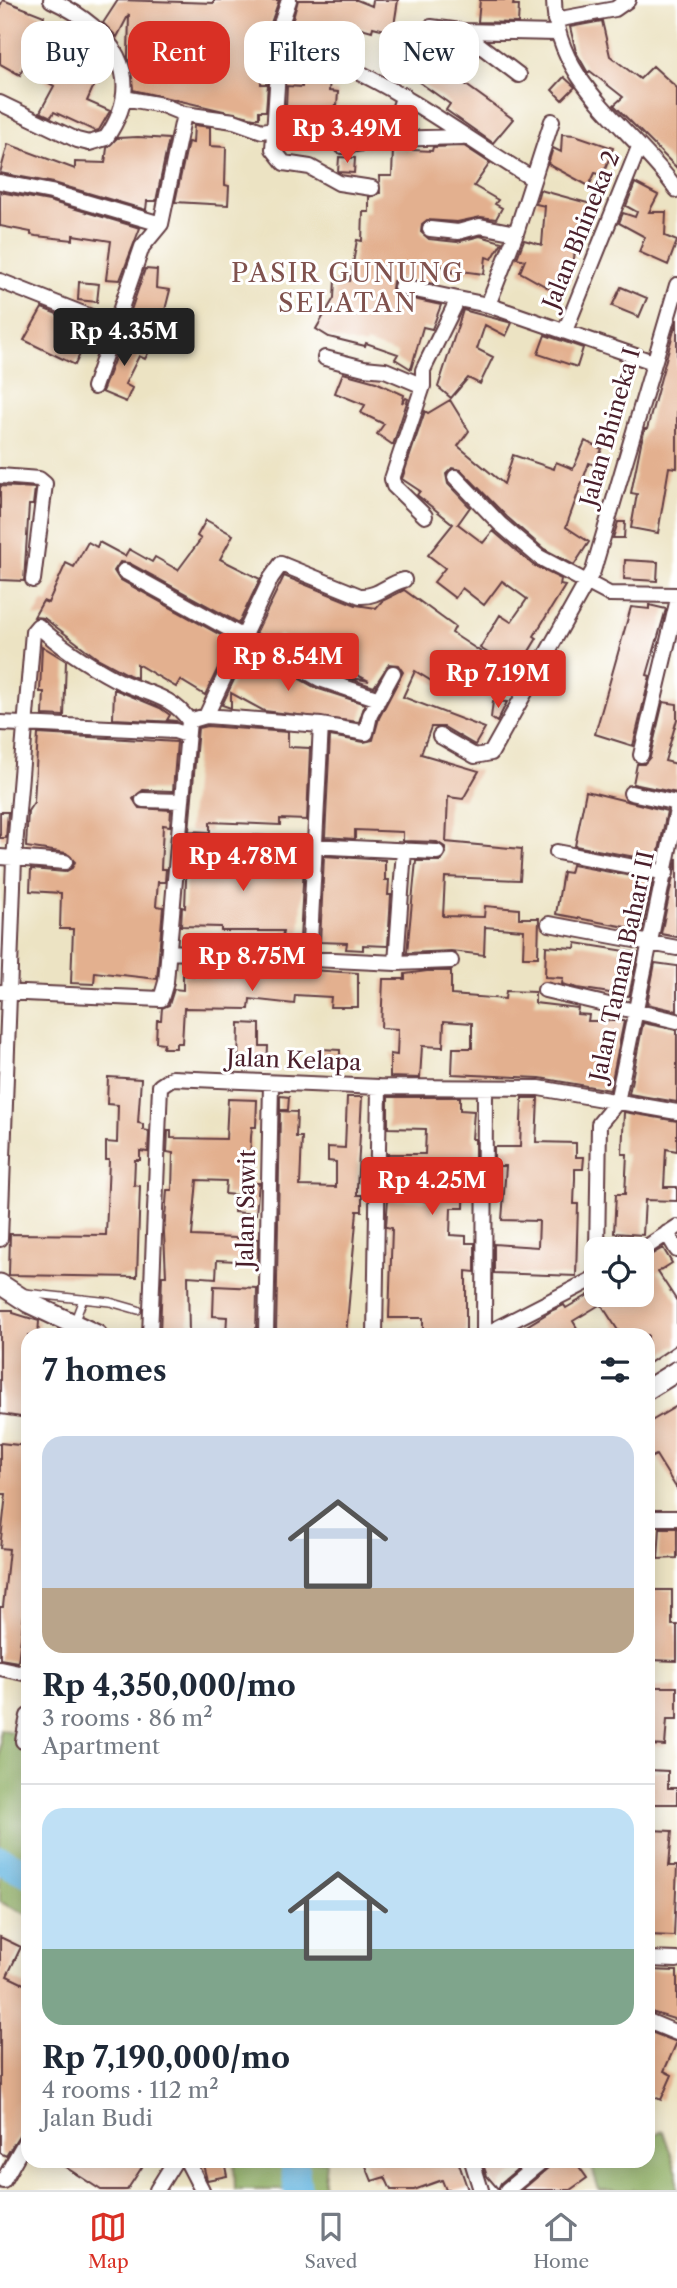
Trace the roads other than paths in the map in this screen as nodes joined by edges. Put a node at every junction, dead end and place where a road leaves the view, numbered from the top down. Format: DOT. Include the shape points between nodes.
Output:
graph roads {
  1 [pos="289,0"];
  2 [pos="554,0"];
  3 [pos="628,0"];
  4 [pos="59,2"];
  5 [pos="556,27"];
  6 [pos="479,30"];
  7 [pos="479,45"];
  8 [pos="519,75"];
  9 [pos="365,76"];
  10 [pos="404,95"];
  11 [pos="124,98"];
  12 [pos="0,103"];
  13 [pos="184,114"];
  14 [pos="552,121"];
  15 [pos="272,129"];
  16 [pos="463,136"];
  17 [pos="389,139"];
  18 [pos="342,146"];
  19 [pos="639,147"];
  20 [pos="533,179"];
  21 [pos="0,183"];
  22 [pos="372,188"];
  23 [pos="677,190"];
  24 [pos="161,224"];
  25 [pos="430,229"];
  26 [pos="516,233"];
  27 [pos="0,282"];
  28 [pos="677,285"];
  29 [pos="401,287"];
  30 [pos="458,299"];
  31 [pos="488,305"];
  32 [pos="114,326"];
  33 [pos="565,331"];
  34 [pos="325,358"];
  35 [pos="653,362"];
  36 [pos="423,386"];
  37 [pos="94,387"];
  38 [pos="0,476"];
  39 [pos="455,477"];
  40 [pos="425,516"];
  41 [pos="124,571"];
  42 [pos="33,579"];
  43 [pos="404,580"];
  44 [pos="587,581"];
  45 [pos="677,595"];
  46 [pos="677,603"];
  47 [pos="244,639"];
  48 [pos="393,673"];
  49 [pos="379,699"];
  50 [pos="206,716"];
  51 [pos="0,723"];
  52 [pos="25,725"];
  53 [pos="321,725"];
  54 [pos="188,728"];
  55 [pos="440,736"];
  56 [pos="641,755"];
  57 [pos="631,793"];
  58 [pos="143,800"];
  59 [pos="182,802"];
  60 [pos="677,803"];
  61 [pos="677,810"];
  62 [pos="179,840"];
  63 [pos="316,845"];
  64 [pos="404,850"];
  65 [pos="438,852"];
  66 [pos="557,852"];
  67 [pos="7,858"];
  68 [pos="65,862"];
  69 [pos="666,873"];
  70 [pos="549,925"];
  71 [pos="652,944"];
  72 [pos="677,948"];
  73 [pos="169,952"];
  74 [pos="309,960"];
  75 [pos="451,961"];
  76 [pos="396,963"];
  77 [pos="545,990"];
  78 [pos="4,993"];
  79 [pos="636,1013"];
  80 [pos="677,1021"];
  81 [pos="271,1083"];
  82 [pos="379,1087"];
  83 [pos="485,1088"];
  84 [pos="617,1102"];
  85 [pos="677,1112"];
  86 [pos="672,1230"];
  87 [pos="600,1237"];
  88 [pos="0,1239"];
  89 [pos="654,1242"];
  90 [pos="677,1250"];
  91 [pos="584,1285"];
  92 [pos="5,1288"];
  93 [pos="83,1299"];
  94 [pos="138,1310"];
  95 [pos="74,1324"];
  96 [pos="82,1328"];
  97 [pos="150,1328"];
  98 [pos="266,1328"];
  99 [pos="375,1328"];
  100 [pos="484,1328"];
  101 [pos="498,1328"];
  102 [pos="677,1371"];
  103 [pos="655,1385"];
  104 [pos="655,1518"];
  105 [pos="677,1518"];
  106 [pos="0,1668"];
  107 [pos="21,1672"];
  108 [pos="655,1959"];
  109 [pos="677,1960"];
  110 [pos="655,2024"];
  111 [pos="677,2033"];
  112 [pos="21,2149"];
  113 [pos="171,2168"];
  114 [pos="191,2168"];
  115 [pos="474,2168"];
  116 [pos="534,2168"];
  117 [pos="1,2182"];
  118 [pos="157,2190"];
  119 [pos="202,2190"];
  120 [pos="481,2190"];
  121 [pos="507,2190"];
  1 -- 15 [label="street" via="281,24"];
  2 -- 5 [label="street"];
  3 -- 5 [label="street" via="615,9"];
  4 -- 11 [label="street" via="114,49 124,67"];
  5 -- 6 [label="street"];
  5 -- 19 [label="street" via="570,60 597,101"];
  7 -- 8 [label="street"];
  9 -- 10 [label="street"];
  10 -- 16 [label="street"];
  10 -- 17 [label="street"];
  11 -- 12 [label="street" via="118,121 106,138 89,143"];
  11 -- 13 [label="street"];
  13 -- 15 [label="street" via="234,121 262,131"];
  13 -- 24 [label="street"];
  14 -- 20 [label="street"];
  15 -- 22 [label="street" via="272,149 284,163 310,167 339,183"];
  16 -- 17 [label="street"];
  16 -- 20 [label="street"];
  17 -- 18 [label="street"];
  19 -- 23 [label="street"];
  19 -- 33 [label="street, Jalan Bhineka 2"];
  20 -- 26 [label="street"];
  21 -- 24 [label="street" via="51,192"];
  24 -- 32 [label="street" via="142,247"];
  25 -- 26 [label="street" via="458,232 476,225"];
  26 -- 31 [label="street"];
  27 -- 32 [label="street"];
  28 -- 35 [label="street, Jalan Bhineka I"];
  29 -- 30 [label="street"];
  30 -- 31 [label="street"];
  30 -- 36 [label="street" via="423,370"];
  31 -- 33 [label="street"];
  32 -- 37 [label="street"];
  33 -- 35 [label="street"];
  34 -- 36 [label="street" via="385,370"];
  35 -- 44 [label="street, Jalan Bhineka I"];
  36 -- 40 [label="street" via="392,479"];
  38 -- 42 [label="street" via="38,479 45,484"];
  39 -- 44 [label="street" via="539,557"];
  41 -- 47 [label="street"];
  43 -- 47 [label="street" via="371,597 360,596 281,564"];
  44 -- 45 [label="street" via="609,594"];
  44 -- 55 [label="street, Jalan Bhineka I" via="491,753 475,756"];
  46 -- 56 [label="street"];
  47 -- 49 [label="street" via="320,679"];
  47 -- 50 [label="street"];
  48 -- 49 [label="street"];
  49 -- 53 [label="street" via="366,733"];
  50 -- 53 [label="street"];
  50 -- 54 [label="street"];
  51 -- 52 [label="street"];
  52 -- 54 [label="street" via="175,732"];
  52 -- 54 [label="street" via="33,632 38,626 62,648 118,681 170,700"];
  52 -- 67 [label="street"];
  53 -- 63 [label="street"];
  54 -- 59 [label="street"];
  57 -- 60 [label="street"];
  58 -- 59 [label="street"];
  59 -- 62 [label="street"];
  61 -- 69 [label="street, Jalan Taman Bahari II"];
  62 -- 63 [label="street"];
  62 -- 73 [label="street"];
  63 -- 64 [label="street"];
  63 -- 74 [label="street"];
  64 -- 65 [label="street"];
  64 -- 76 [label="street"];
  66 -- 69 [label="street"];
  67 -- 68 [label="street"];
  67 -- 78 [label="street"];
  69 -- 71 [label="street, Jalan Taman Bahari II"];
  70 -- 71 [label="street"];
  71 -- 72 [label="street"];
  71 -- 79 [label="street, Jalan Taman Bahari II"];
  73 -- 74 [label="street"];
  73 -- 78 [label="street" via="161,999"];
  74 -- 76 [label="street"];
  75 -- 76 [label="street"];
  77 -- 79 [label="street"];
  78 -- 88 [label="street"];
  79 -- 80 [label="street"];
  79 -- 84 [label="street, Jalan Taman Bahari II"];
  81 -- 82 [label="street, Jalan Kelapa"];
  81 -- 97 [label="street, Jalan Kelapa" via="173,1078 160,1086"];
  81 -- 98 [label="street, Jalan Sawit"];
  82 -- 83 [label="street, Jalan Kelapa"];
  82 -- 99 [label="street"];
  83 -- 84 [label="street, Jalan Kelapa" via="539,1088"];
  83 -- 100 [label="street"];
  84 -- 85 [label="street, Jalan Kelapa"];
  84 -- 87 [label="street, Jalan Taman Bahari II" via="599,1124"];
  86 -- 89 [label="street"];
  86 -- 90 [label="street"];
  91 -- 101 [label="street"];
  92 -- 93 [label="lane"];
  92 -- 95 [label="main road"];
  93 -- 94 [label="lane"];
  93 -- 95 [label="lane"];
  95 -- 96 [label="main road"];
  102 -- 103 [label="main road"];
  104 -- 105 [label="street"];
  106 -- 107 [label="street"];
  108 -- 109 [label="street"];
  110 -- 111 [label="street"];
  112 -- 117 [label="street"];
  113 -- 118 [label="street"];
  114 -- 119 [label="street"];
  115 -- 120 [label="street"];
  116 -- 121 [label="street"];
}
